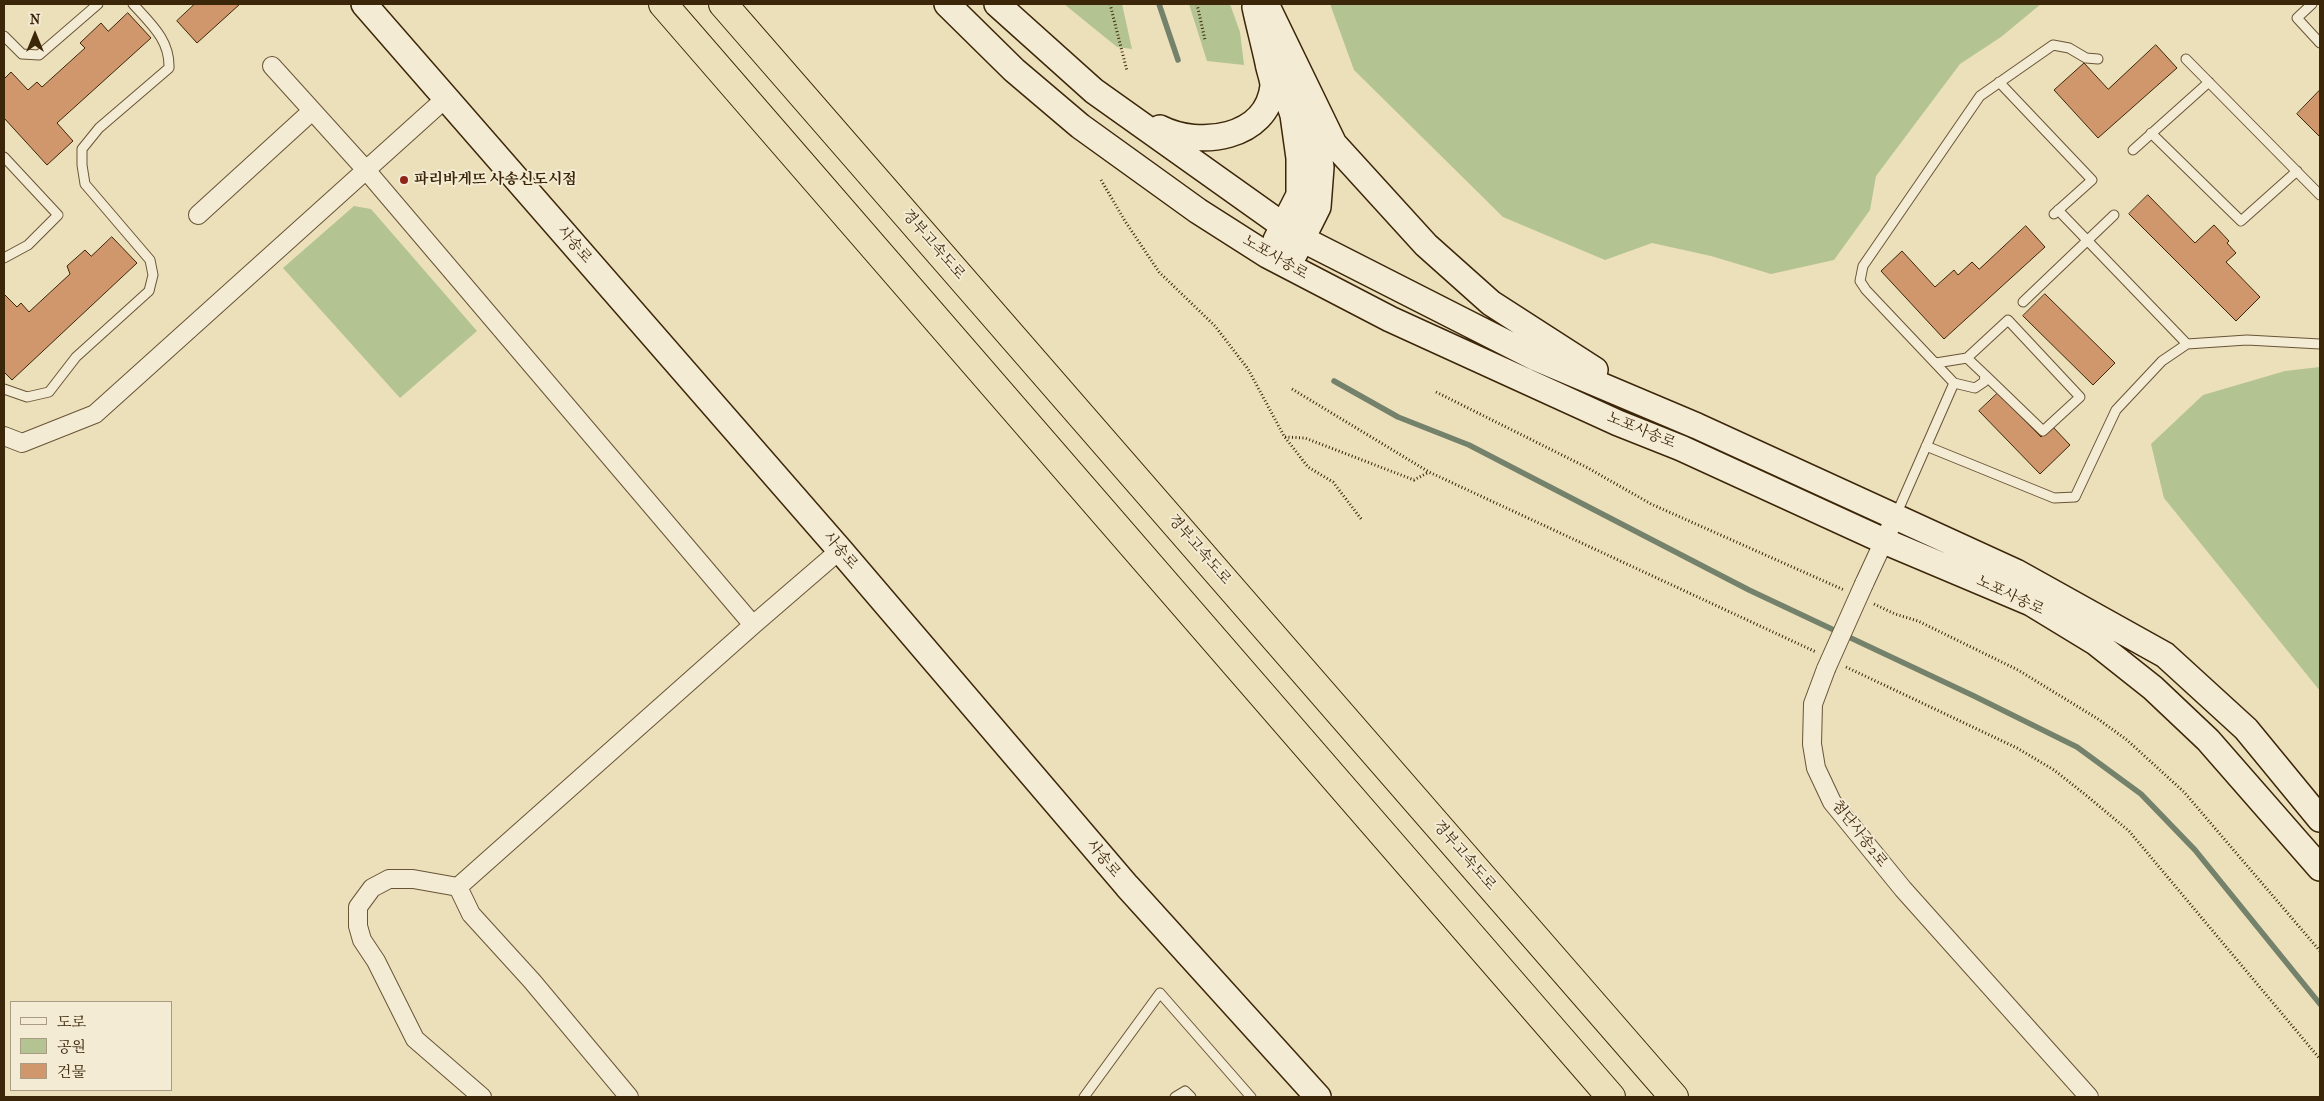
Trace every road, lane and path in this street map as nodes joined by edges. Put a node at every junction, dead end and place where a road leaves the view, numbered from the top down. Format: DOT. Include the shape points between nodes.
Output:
graph roads {
  1 [pos="98,4"];
  2 [pos="133,4"];
  3 [pos="364,4"];
  4 [pos="663,4"];
  5 [pos="723,4"];
  6 [pos="947,4"];
  7 [pos="997,4"];
  8 [pos="1110,4"];
  9 [pos="1197,4"];
  10 [pos="2312,4"];
  11 [pos="1261,5"];
  12 [pos="4,36"];
  13 [pos="1205,40"];
  14 [pos="2320,43"];
  15 [pos="2098,59"];
  16 [pos="2186,59"];
  17 [pos="272,66"];
  18 [pos="1127,71"];
  19 [pos="1999,82"];
  20 [pos="2209,82"];
  21 [pos="446,98"];
  22 [pos="1109,101"];
  23 [pos="312,111"];
  24 [pos="2151,133"];
  25 [pos="2133,150"];
  26 [pos="4,157"];
  27 [pos="366,170"];
  28 [pos="2297,171"];
  29 [pos="1101,180"];
  30 [pos="2320,195"];
  31 [pos="198,214"];
  32 [pos="2114,214"];
  33 [pos="1293,234"];
  34 [pos="2088,241"];
  35 [pos="4,258"];
  36 [pos="1277,261"];
  37 [pos="2023,302"];
  38 [pos="2187,344"];
  39 [pos="2320,344"];
  40 [pos="1967,358"];
  41 [pos="1936,363"];
  42 [pos="1985,375"];
  43 [pos="1954,383"];
  44 [pos="4,389"];
  45 [pos="1292,389"];
  46 [pos="1436,392"];
  47 [pos="1654,408"];
  48 [pos="4,436"];
  49 [pos="1284,436"];
  50 [pos="1926,446"];
  51 [pos="1430,472"];
  52 [pos="1896,515"];
  53 [pos="1362,520"];
  54 [pos="1884,541"];
  55 [pos="840,550"];
  56 [pos="1858,588"];
  57 [pos="1869,602"];
  58 [pos="753,625"];
  59 [pos="1797,643"];
  60 [pos="1863,675"];
  61 [pos="2320,819"];
  62 [pos="2320,868"];
  63 [pos="458,887"];
  64 [pos="2320,951"];
  65 [pos="2320,1059"];
  66 [pos="482,1097"];
  67 [pos="629,1097"];
  68 [pos="1084,1097"];
  69 [pos="1175,1097"];
  70 [pos="1191,1097"];
  71 [pos="1251,1097"];
  72 [pos="1318,1097"];
  73 [pos="1611,1097"];
  74 [pos="1674,1097"];
  75 [pos="2089,1097"];
  1 -- 12 [label="lane" via="39,55 22,54"];
  2 -- 44 [label="lane" via="164,39 170,57 169,68 99,128 82,149 82,165 85,184 150,260 153,275 149,291 76,358 49,392 27,397"];
  3 -- 21 [label="main road, 사송로"];
  4 -- 73 [label="highway"];
  5 -- 74 [label="highway, 경부고속도로"];
  6 -- 36 [label="main road, 노포사송로" via="1014,70 1080,126 1198,211"];
  7 -- 22 [label="main road, 노포사송로"];
  8 -- 18 [label="path"];
  9 -- 13 [label="path"];
  10 -- 14 [label="lane" via="2296,18"];
  11 -- 22 [label="main road" via="1273,85 1264,111 1250,126 1236,134 1175,136"];
  11 -- 33 [label="main road" via="1314,124 1320,167 1318,207"];
  11 -- 47 [label="main road" via="1334,144 1426,245 1491,303"];
  15 -- 19 [label="lane" via="2086,58 2069,48 2053,45"];
  16 -- 20 [label="lane"];
  17 -- 23 [label="street"];
  19 -- 34 [label="lane" via="2092,180 2056,212"];
  19 -- 41 [label="lane" via="1980,96 1863,266 1860,281 1866,290"];
  20 -- 24 [label="lane"];
  20 -- 28 [label="lane"];
  21 -- 27 [label="street"];
  21 -- 55 [label="main road, 사송로"];
  22 -- 33 [label="main road, 노포사송로"];
  23 -- 27 [label="street"];
  23 -- 31 [label="street"];
  24 -- 25 [label="lane"];
  24 -- 28 [label="lane" via="2240,221"];
  26 -- 35 [label="lane" via="58,214 28,245"];
  27 -- 48 [label="street" via="95,414 22,443"];
  27 -- 58 [label="street"];
  28 -- 30 [label="lane"];
  29 -- 49 [label="path" via="1159,272 1215,326 1248,369"];
  32 -- 34 [label="lane"];
  33 -- 36 [label="main road"];
  33 -- 47 [label="main road, 노포사송로" via="1536,358"];
  34 -- 37 [label="lane"];
  34 -- 38 [label="lane"];
  36 -- 54 [label="main road, 노포사송로" via="1390,319"];
  38 -- 39 [label="lane" via="2247,340"];
  38 -- 50 [label="lane" via="2162,361 2116,410 2075,497 2054,498"];
  40 -- 41 [label="lane"];
  40 -- 42 [label="lane"];
  40 -- 42 [label="lane" via="2008,320 2080,397 2043,431"];
  41 -- 43 [label="lane"];
  42 -- 43 [label="lane" via="1984,382 1975,388"];
  43 -- 50 [label="lane"];
  45 -- 51 [label="path"];
  46 -- 56 [label="path" via="1588,468 1651,504"];
  47 -- 52 [label="main road, 노포사송로"];
  49 -- 51 [label="path" via="1304,438 1414,480"];
  49 -- 53 [label="path" via="1308,467 1334,482"];
  50 -- 52 [label="lane"];
  51 -- 59 [label="path"];
  52 -- 54 [label="street, 첨단사송2로"];
  52 -- 61 [label="main road, 노포사송로" via="2016,572 2165,655 2246,729"];
  54 -- 56 [label="street, 첨단사송2로"];
  54 -- 62 [label="main road, 노포사송로" via="2031,603 2095,642 2153,688 2208,740"];
  55 -- 58 [label="street"];
  55 -- 72 [label="main road, 사송로" via="1127,886"];
  56 -- 75 [label="street, 첨단사송2로, bridge" via="1814,704 1812,744 1816,768 1832,802 1903,889"];
  57 -- 64 [label="path" via="1918,621 2018,670 2098,718 2127,740 2184,792"];
  58 -- 63 [label="street"];
  60 -- 65 [label="path" via="2017,748 2054,770 2087,796 2128,831"];
  63 -- 66 [label="street" via="413,879 390,879 372,888 358,907 358,926 362,940 415,1039"];
  63 -- 67 [label="street" via="471,914"];
  68 -- 71 [label="lane" via="1160,993"];
  69 -- 70 [label="lane" via="1184,1091"];
}
